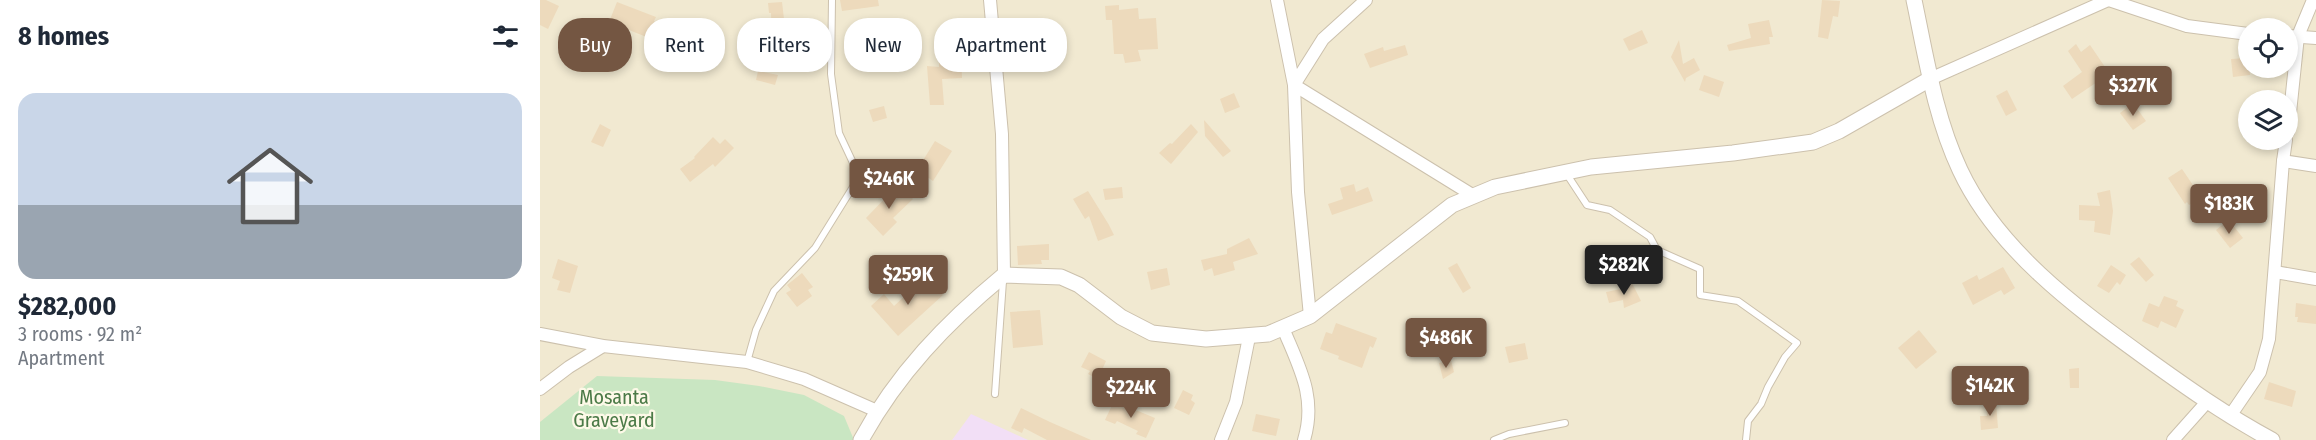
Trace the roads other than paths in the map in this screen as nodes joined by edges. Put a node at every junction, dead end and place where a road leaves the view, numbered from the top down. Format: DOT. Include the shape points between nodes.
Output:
graph roads {
  1 [pos="832,0"];
  2 [pos="990,0"];
  3 [pos="1277,0"];
  4 [pos="1366,0"];
  5 [pos="1914,0"];
  6 [pos="2108,0"];
  7 [pos="2313,0"];
  8 [pos="2298,27"];
  9 [pos="2238,33"];
  10 [pos="2298,36"];
  11 [pos="2316,38"];
  12 [pos="1930,79"];
  13 [pos="1294,85"];
  14 [pos="2285,150"];
  15 [pos="2283,161"];
  16 [pos="2316,166"];
  17 [pos="1566,173"];
  18 [pos="1474,196"];
  19 [pos="2275,272"];
  20 [pos="1004,275"];
  21 [pos="2316,279"];
  22 [pos="1310,316"];
  23 [pos="1283,328"];
  24 [pos="540,333"];
  25 [pos="1249,337"];
  26 [pos="603,346"];
  27 [pos="747,362"];
  28 [pos="540,389"];
  29 [pos="995,394"];
  30 [pos="2206,403"];
  31 [pos="877,411"];
  32 [pos="2230,417"];
  33 [pos="1565,423"];
  34 [pos="861,440"];
  35 [pos="1221,440"];
  36 [pos="1304,440"];
  37 [pos="1494,440"];
  38 [pos="1746,440"];
  39 [pos="2173,440"];
  40 [pos="2272,440"];
  1 -- 27 [label="lane" via="832,86 839,133 854,165 856,182 815,248 774,291"];
  2 -- 20 [label="street" via="1002,134"];
  3 -- 13 [label="street"];
  4 -- 13 [label="street" via="1323,39"];
  5 -- 12 [label="street"];
  6 -- 9 [label="street" via="2187,26"];
  6 -- 12 [label="street"];
  7 -- 8 [label="street"];
  10 -- 11 [label="street"];
  12 -- 17 [label="street" via="1813,142"];
  12 -- 30 [label="street" via="1960,172 2012,249 2092,317"];
  13 -- 18 [label="street"];
  13 -- 22 [label="street" via="1298,192"];
  14 -- 15 [label="street"];
  15 -- 16 [label="street"];
  15 -- 19 [label="street"];
  17 -- 18 [label="street" via="1495,187"];
  17 -- 38 [label="lane" via="1587,205 1610,210 1650,237 1657,250 1700,268 1700,295 1738,301 1797,343 1748,422"];
  18 -- 22 [label="street" via="1452,205"];
  19 -- 21 [label="street"];
  19 -- 32 [label="street" via="2269,339 2260,372"];
  20 -- 25 [label="street" via="1061,277 1152,333 1206,339"];
  20 -- 29 [label="lane"];
  20 -- 31 [label="street" via="935,337"];
  22 -- 23 [label="street"];
  23 -- 25 [label="street"];
  23 -- 36 [label="street" via="1309,393 1309,426"];
  24 -- 26 [label="street"];
  25 -- 35 [label="street" via="1236,402"];
  26 -- 27 [label="street"];
  26 -- 28 [label="street"];
  27 -- 31 [label="street" via="804,379"];
  30 -- 32 [label="street"];
  30 -- 39 [label="street"];
  31 -- 34 [label="street"];
  32 -- 40 [label="street"];
  33 -- 37 [label="lane"];
}
